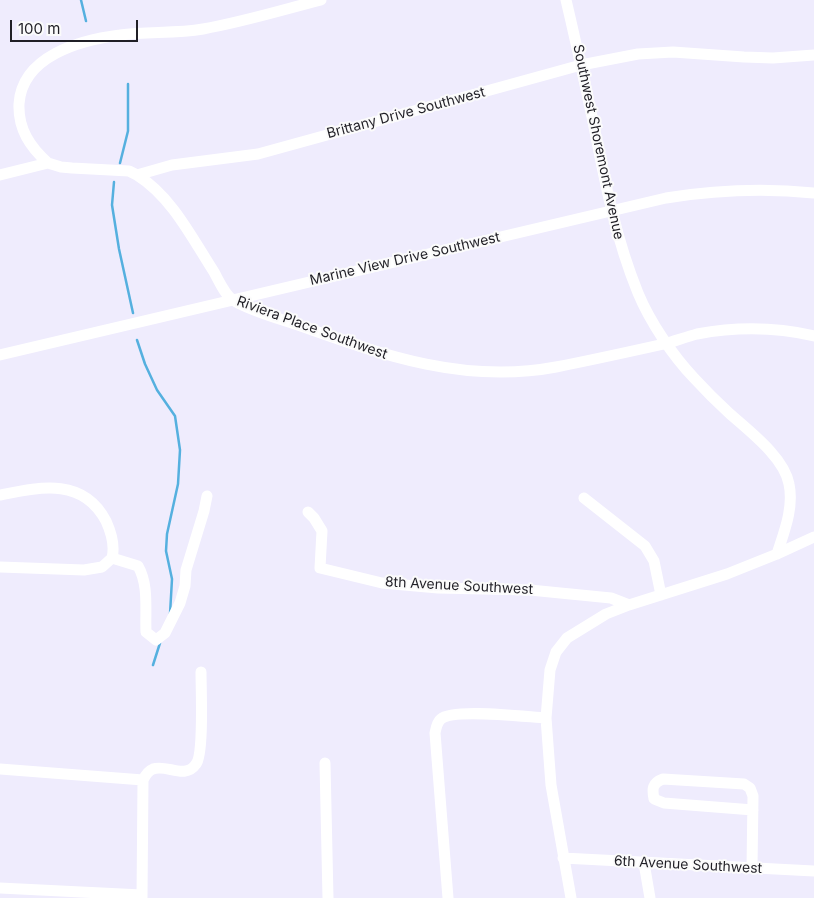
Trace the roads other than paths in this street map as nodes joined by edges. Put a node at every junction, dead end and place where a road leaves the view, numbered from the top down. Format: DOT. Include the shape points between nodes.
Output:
graph roads {
  1 [pos="321,0"];
  2 [pos="566,0"];
  3 [pos="814,55"];
  4 [pos="581,65"];
  5 [pos="48,162"];
  6 [pos="137,174"];
  7 [pos="0,175"];
  8 [pos="814,193"];
  9 [pos="610,211"];
  10 [pos="232,300"];
  11 [pos="814,336"];
  12 [pos="666,343"];
  13 [pos="0,355"];
  14 [pos="0,495"];
  15 [pos="207,496"];
  16 [pos="584,498"];
  17 [pos="308,512"];
  18 [pos="814,537"];
  19 [pos="778,554"];
  20 [pos="112,558"];
  21 [pos="0,567"];
  22 [pos="661,594"];
  23 [pos="629,605"];
  24 [pos="202,672"];
  25 [pos="546,718"];
  26 [pos="325,763"];
  27 [pos="0,769"];
  28 [pos="143,780"];
  29 [pos="753,810"];
  30 [pos="563,858"];
  31 [pos="644,863"];
  32 [pos="752,868"];
  33 [pos="814,872"];
  34 [pos="0,888"];
  35 [pos="142,896"];
  36 [pos="328,898"];
  37 [pos="448,898"];
  38 [pos="571,898"];
  39 [pos="650,898"];
  1 -- 5 [label="street" via="203,29 97,39 76,44 44,60 32,70 24,84 19,109 27,139"];
  2 -- 4 [label="street, Southwest Shoremont Avenue"];
  3 -- 4 [label="street, Brittany Drive Southwest" via="744,58 673,52 638,54"];
  4 -- 6 [label="street, Brittany Drive Southwest" via="258,154 172,165"];
  4 -- 9 [label="street, Southwest Shoremont Avenue"];
  5 -- 6 [label="street, Brittany Drive Southwest" via="61,167"];
  5 -- 7 [label="street, Brittany Drive Southwest"];
  6 -- 10 [label="street, Riviera Place Southwest" via="154,186 179,217"];
  8 -- 9 [label="street, Marine View Drive Southwest" via="778,190 702,192"];
  9 -- 10 [label="street, Marine View Drive Southwest"];
  9 -- 12 [label="street, Southwest Shoremont Avenue" via="639,296"];
  10 -- 12 [label="street, Riviera Place Southwest" via="369,351 443,368 488,373 556,367"];
  10 -- 13 [label="street, Marine View Drive Southwest"];
  11 -- 12 [label="street, Riviera Place Southwest" via="766,329 731,329"];
  12 -- 19 [label="street, Southwest Shoremont Avenue" via="692,376 765,446 783,468 791,497"];
  14 -- 20 [label="street" via="54,487 82,495 96,506 110,529"];
  15 -- 20 [label="street" via="180,603 165,633 156,640 146,632 143,575 138,566"];
  16 -- 22 [label="street" via="645,546 654,561"];
  17 -- 23 [label="street, 8th Avenue Southwest" via="322,531 320,568 382,583 530,590 611,598"];
  18 -- 19 [label="street"];
  19 -- 22 [label="street"];
  20 -- 21 [label="street" via="102,567 84,570"];
  22 -- 23 [label="street"];
  23 -- 25 [label="street" via="584,627 567,638 556,652 550,670"];
  24 -- 28 [label="street" via="200,750 196,764 190,770 180,772 153,769"];
  25 -- 30 [label="street" via="551,785"];
  25 -- 37 [label="street" via="458,713 441,719 435,733"];
  26 -- 36 [label="street"];
  27 -- 28 [label="street"];
  28 -- 35 [label="street"];
  29 -- 29 [label="street" via="753,796 744,784 663,779 656,781 652,788 654,799 664,803"];
  29 -- 32 [label="street"];
  30 -- 31 [label="street, 6th Avenue Southwest"];
  30 -- 38 [label="street"];
  31 -- 32 [label="street, 6th Avenue Southwest"];
  31 -- 39 [label="street"];
  32 -- 33 [label="street, 6th Avenue Southwest"];
  34 -- 35 [label="street"];
}
